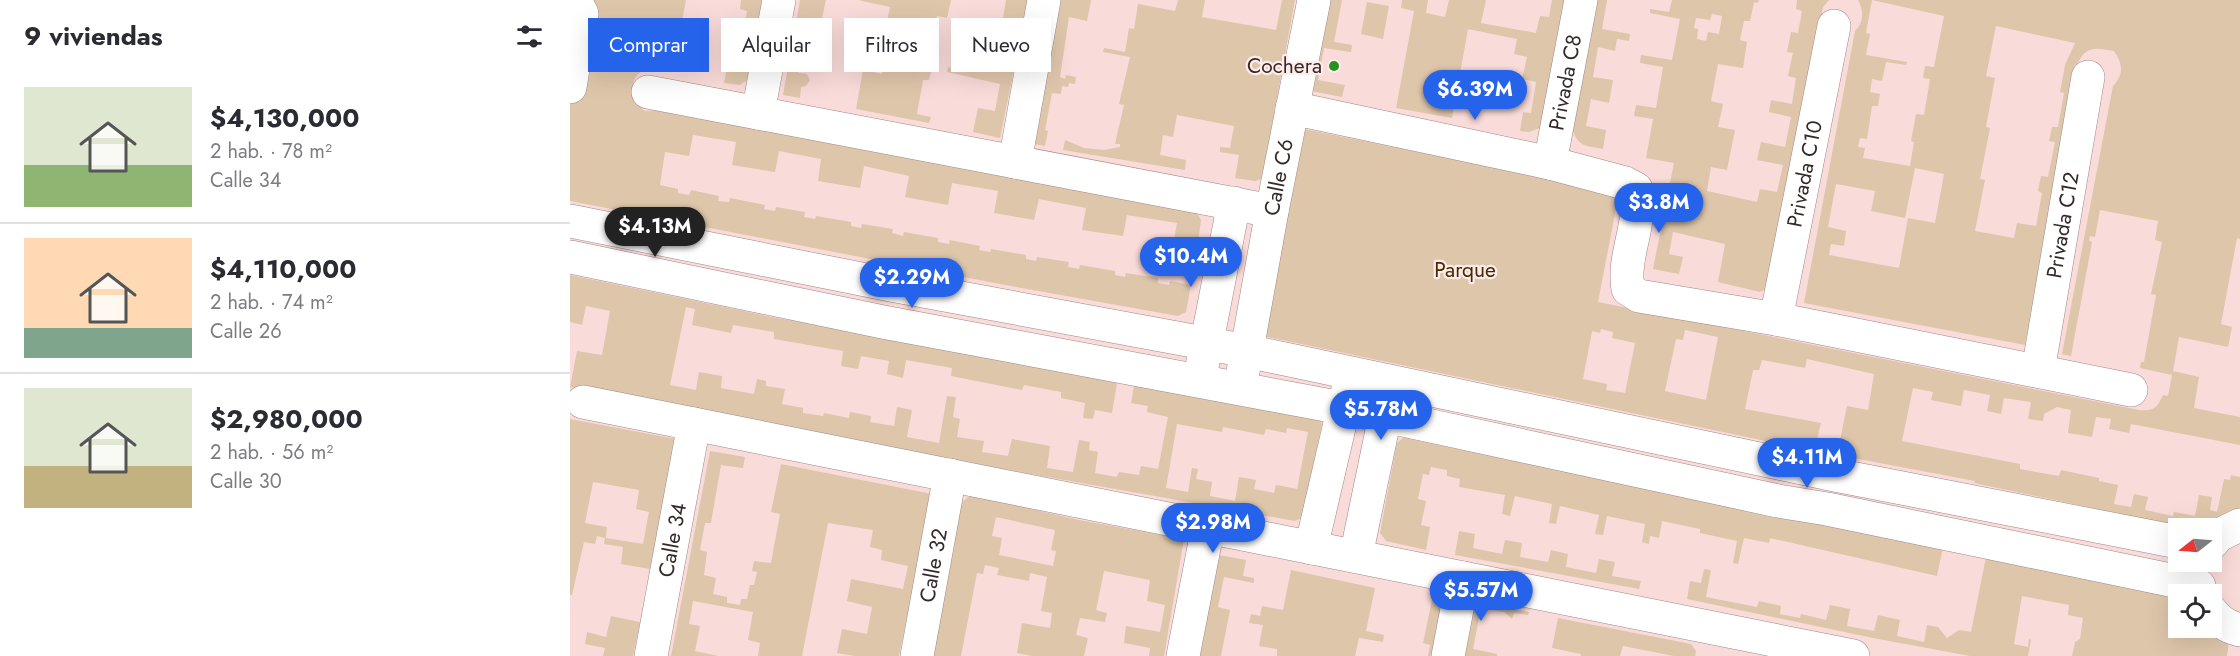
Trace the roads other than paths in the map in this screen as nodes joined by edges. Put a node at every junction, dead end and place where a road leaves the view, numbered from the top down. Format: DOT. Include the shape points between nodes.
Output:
graph roads {
  1 [pos="575,0"];
  2 [pos="779,0"];
  3 [pos="1044,0"];
  4 [pos="1314,0"];
  5 [pos="1581,0"];
  6 [pos="1834,26"];
  7 [pos="2088,78"];
  8 [pos="570,87"];
  9 [pos="648,92"];
  10 [pos="1292,108"];
  11 [pos="758,113"];
  12 [pos="1015,162"];
  13 [pos="1550,163"];
  14 [pos="1234,203"];
  15 [pos="1272,211"];
  16 [pos="570,221"];
  17 [pos="636,234"];
  18 [pos="570,257"];
  19 [pos="625,268"];
  20 [pos="891,285"];
  21 [pos="944,295"];
  22 [pos="1776,319"];
  23 [pos="883,322"];
  24 [pos="936,332"];
  25 [pos="1206,344"];
  26 [pos="1247,351"];
  27 [pos="2038,371"];
  28 [pos="1352,373"];
  29 [pos="1393,381"];
  30 [pos="1199,382"];
  31 [pos="1240,389"];
  32 [pos="2131,390"];
  33 [pos="583,402"];
  34 [pos="1343,409"];
  35 [pos="1385,416"];
  36 [pos="694,424"];
  37 [pos="1787,465"];
  38 [pos="950,475"];
  39 [pos="1835,475"];
  40 [pos="1778,501"];
  41 [pos="1827,509"];
  42 [pos="2240,525"];
  43 [pos="1208,527"];
  44 [pos="2222,534"];
  45 [pos="2168,540"];
  46 [pos="1311,548"];
  47 [pos="1356,556"];
  48 [pos="1463,578"];
  49 [pos="2184,584"];
  50 [pos="2222,622"];
  51 [pos="2240,630"];
  52 [pos="1718,643"];
  53 [pos="651,656"];
  54 [pos="916,656"];
  55 [pos="1183,656"];
  56 [pos="1448,656"];
  57 [pos="1853,656"];
  1 -- 8 [label="street" via="582,14"];
  2 -- 11 [label="street"];
  3 -- 12 [label="street"];
  4 -- 10 [label="street, Calle C6"];
  5 -- 13 [label="street, Privada C8"];
  6 -- 22 [label="street, Privada C10"];
  7 -- 27 [label="street, Privada C12"];
  9 -- 11 [label="street"];
  10 -- 13 [label="street"];
  10 -- 15 [label="street, Calle C6"];
  11 -- 12 [label="street"];
  12 -- 14 [label="street"];
  13 -- 22 [label="street" via="1636,189 1639,203 1626,276 1628,289 1640,296"];
  14 -- 15 [label="street"];
  14 -- 25 [label="street, Calle C6"];
  15 -- 26 [label="street, Calle C6"];
  16 -- 17 [label="street"];
  17 -- 19 [label="street"];
  17 -- 20 [label="street"];
  18 -- 19 [label="street"];
  19 -- 23 [label="street"];
  20 -- 21 [label="street"];
  20 -- 23 [label="street"];
  21 -- 24 [label="street"];
  21 -- 25 [label="street"];
  22 -- 27 [label="street"];
  23 -- 24 [label="street"];
  24 -- 30 [label="street"];
  25 -- 26 [label="street"];
  25 -- 30 [label="street, Calle C6"];
  26 -- 28 [label="street"];
  26 -- 31 [label="street, Calle C6"];
  27 -- 32 [label="street"];
  28 -- 29 [label="street"];
  28 -- 34 [label="street"];
  29 -- 35 [label="street"];
  29 -- 37 [label="street"];
  30 -- 31 [label="street"];
  31 -- 34 [label="street"];
  33 -- 36 [label="street"];
  34 -- 35 [label="street"];
  34 -- 46 [label="street"];
  35 -- 40 [label="street"];
  35 -- 47 [label="street"];
  36 -- 38 [label="street"];
  36 -- 53 [label="street, Calle 34"];
  37 -- 39 [label="street"];
  37 -- 40 [label="street"];
  38 -- 43 [label="street"];
  38 -- 54 [label="street, Calle 32"];
  39 -- 41 [label="street"];
  39 -- 45 [label="street"];
  40 -- 41 [label="street"];
  41 -- 49 [label="street"];
  42 -- 44 [label="street"];
  43 -- 46 [label="street"];
  43 -- 55 [label="street"];
  46 -- 47 [label="street"];
  47 -- 48 [label="street"];
  48 -- 52 [label="street"];
  48 -- 56 [label="street"];
  50 -- 51 [label="street"];
  52 -- 57 [label="street"];
}
